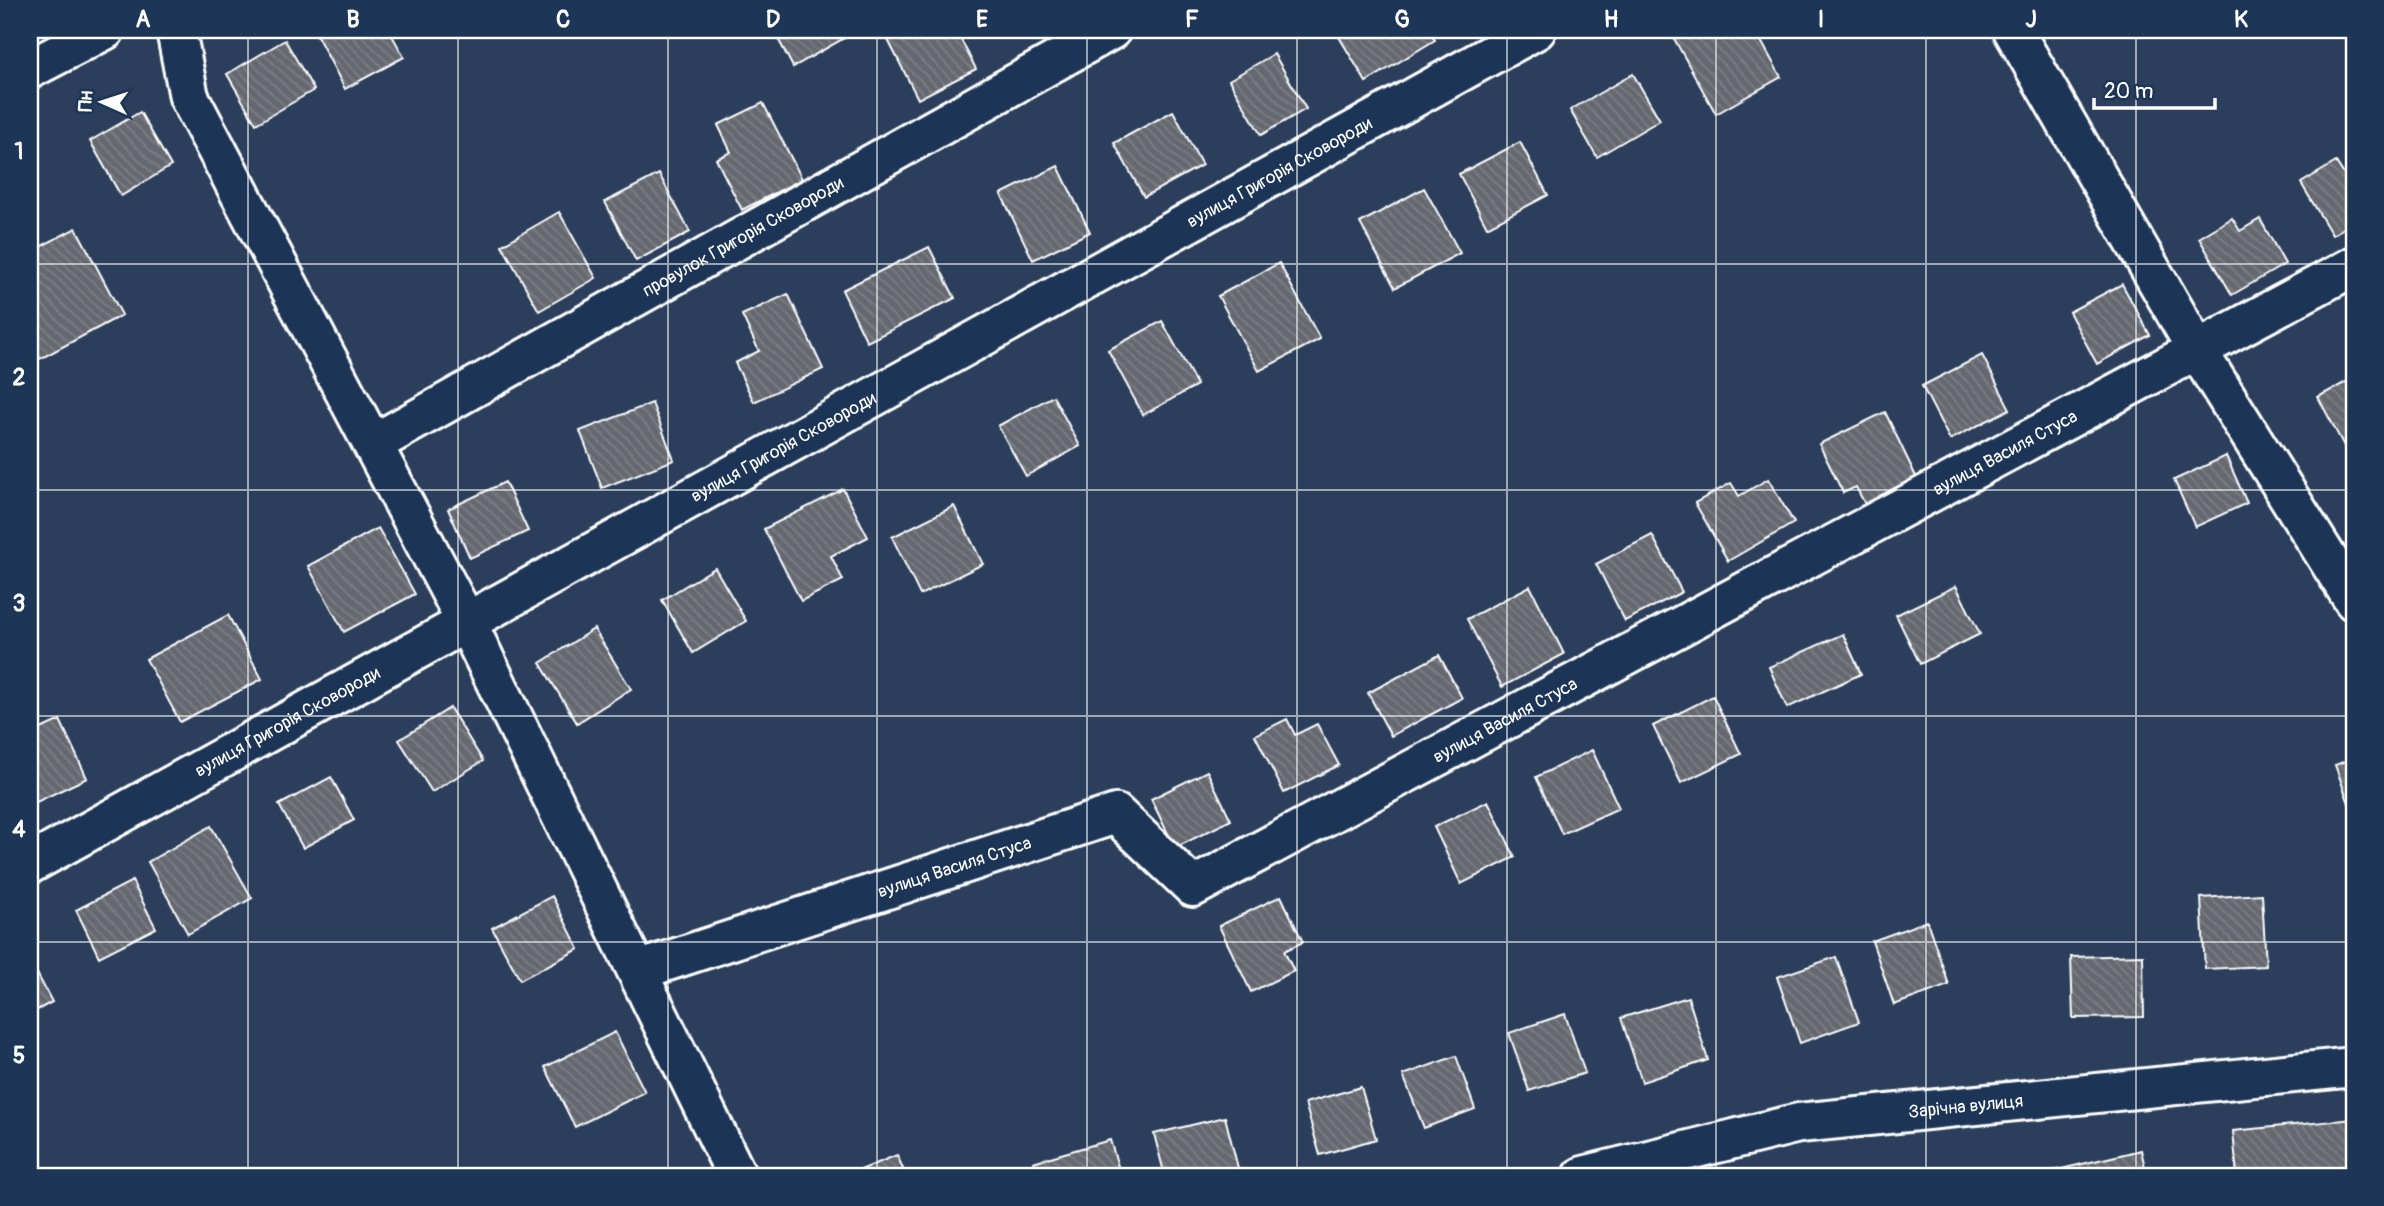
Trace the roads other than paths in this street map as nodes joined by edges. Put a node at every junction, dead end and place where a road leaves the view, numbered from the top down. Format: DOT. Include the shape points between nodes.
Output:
graph roads {
  1 [pos="104,30"];
  2 [pos="176,30"];
  3 [pos="1111,30"];
  4 [pos="1536,30"];
  5 [pos="2013,30"];
  6 [pos="30,69"];
  7 [pos="2354,266"];
  8 [pos="2197,350"];
  9 [pos="373,444"];
  10 [pos="2354,601"];
  11 [pos="467,623"];
  12 [pos="30,864"];
  13 [pos="637,971"];
  14 [pos="2354,1068"];
  15 [pos="737,1176"];
  16 [pos="1584,1176"];
  1 -- 6 [label="street"];
  2 -- 9 [label="street" via="189,97"];
  3 -- 9 [label="street, провулок Григорія Сковороди"];
  4 -- 11 [label="street, вулиця Григорія Сковороди"];
  5 -- 8 [label="street"];
  7 -- 8 [label="street, вулиця Василя Стуса"];
  8 -- 10 [label="street"];
  8 -- 13 [label="street, вулиця Василя Стуса" via="1194,887 1116,814"];
  9 -- 11 [label="street"];
  11 -- 12 [label="street, вулиця Григорія Сковороди"];
  11 -- 13 [label="street"];
  13 -- 15 [label="street"];
  14 -- 16 [label="street, Зарічна вулиця" via="1799,1122"];
}
